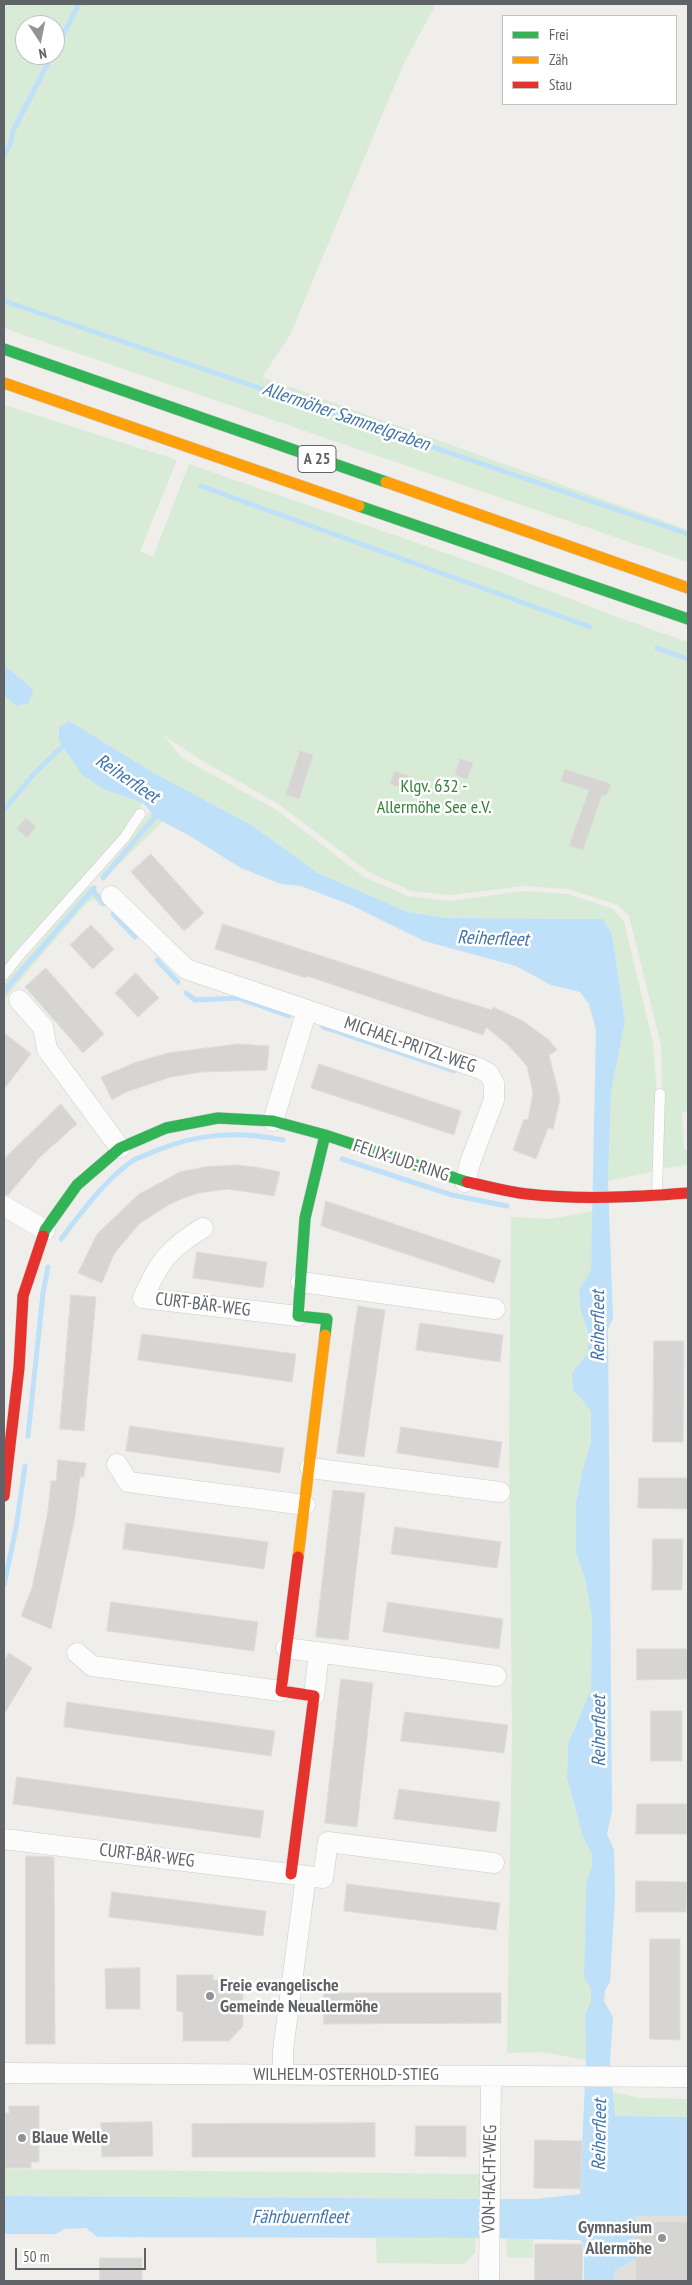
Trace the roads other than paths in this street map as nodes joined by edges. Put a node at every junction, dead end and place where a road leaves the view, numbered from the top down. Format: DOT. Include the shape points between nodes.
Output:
graph roads {
  1 [pos="4,349"];
  2 [pos="4,383"];
  3 [pos="688,588"];
  4 [pos="688,619"];
  5 [pos="140,814"];
  6 [pos="111,896"];
  7 [pos="4,975"];
  8 [pos="19,1000"];
  9 [pos="308,1010"];
  10 [pos="660,1094"];
  11 [pos="273,1121"];
  12 [pos="325,1135"];
  13 [pos="120,1148"];
  14 [pos="465,1182"];
  15 [pos="688,1193"];
  16 [pos="657,1197"];
  17 [pos="4,1206"];
  18 [pos="202,1228"];
  19 [pos="45,1230"];
  20 [pos="301,1282"];
  21 [pos="332,1286"];
  22 [pos="495,1309"];
  23 [pos="298,1316"];
  24 [pos="328,1319"];
  25 [pos="117,1464"];
  26 [pos="310,1468"];
  27 [pos="500,1492"];
  28 [pos="4,1493"];
  29 [pos="305,1505"];
  30 [pos="286,1648"];
  31 [pos="77,1653"];
  32 [pos="319,1653"];
  33 [pos="496,1676"];
  34 [pos="281,1691"];
  35 [pos="314,1696"];
  36 [pos="295,1838"];
  37 [pos="4,1839"];
  38 [pos="328,1842"];
  39 [pos="494,1863"];
  40 [pos="298,1875"];
  41 [pos="4,2073"];
  42 [pos="283,2074"];
  43 [pos="491,2076"];
  44 [pos="688,2077"];
  45 [pos="489,2281"];
  1 -- 3 [label="main road, A 25"];
  2 -- 4 [label="main road, A 25"];
  5 -- 7 [label="lane" via="125,837"];
  6 -- 9 [label="street, MICHAEL-PRITZL-WEG" via="186,969"];
  8 -- 13 [label="street" via="43,1027 47,1049"];
  9 -- 11 [label="street"];
  9 -- 14 [label="street, MICHAEL-PRITZL-WEG" via="489,1074 494,1083 494,1100"];
  10 -- 16 [label="lane"];
  11 -- 12 [label="main road, FELIX-JUD-RING"];
  11 -- 13 [label="main road, FELIX-JUD-RING" via="218,1118 166,1128"];
  12 -- 14 [label="main road, FELIX-JUD-RING"];
  12 -- 20 [label="main road" via="305,1218"];
  13 -- 19 [label="main road, FELIX-JUD-RING" via="77,1185"];
  14 -- 16 [label="main road, FELIX-JUD-RING" via="526,1194 574,1198"];
  15 -- 16 [label="main road, FELIX-JUD-RING"];
  17 -- 19 [label="street"];
  18 -- 23 [label="street, CURT-BÄR-WEG" via="163,1258 142,1298"];
  19 -- 28 [label="main road, FELIX-JUD-RING" via="23,1296"];
  20 -- 21 [label="street"];
  20 -- 23 [label="main road"];
  21 -- 22 [label="street"];
  21 -- 24 [label="street"];
  23 -- 24 [label="main road, CURT-BÄR-WEG"];
  24 -- 26 [label="main road"];
  25 -- 29 [label="street" via="128,1482"];
  26 -- 27 [label="street"];
  26 -- 29 [label="main road"];
  29 -- 30 [label="main road"];
  30 -- 32 [label="street"];
  30 -- 34 [label="main road"];
  31 -- 34 [label="street" via="92,1666"];
  32 -- 33 [label="street"];
  32 -- 35 [label="street"];
  34 -- 35 [label="main road"];
  35 -- 36 [label="main road"];
  36 -- 38 [label="street"];
  36 -- 40 [label="main road"];
  37 -- 40 [label="street, CURT-BÄR-WEG"];
  38 -- 39 [label="street"];
  38 -- 40 [label="street, CURT-BÄR-WEG" via="323,1878"];
  40 -- 42 [label="street"];
  41 -- 42 [label="street, WILHELM-OSTERHOLD-STIEG"];
  42 -- 43 [label="street, WILHELM-OSTERHOLD-STIEG"];
  43 -- 44 [label="street, WILHELM-OSTERHOLD-STIEG"];
  43 -- 45 [label="street, VON-HACHT-WEG"];
}
